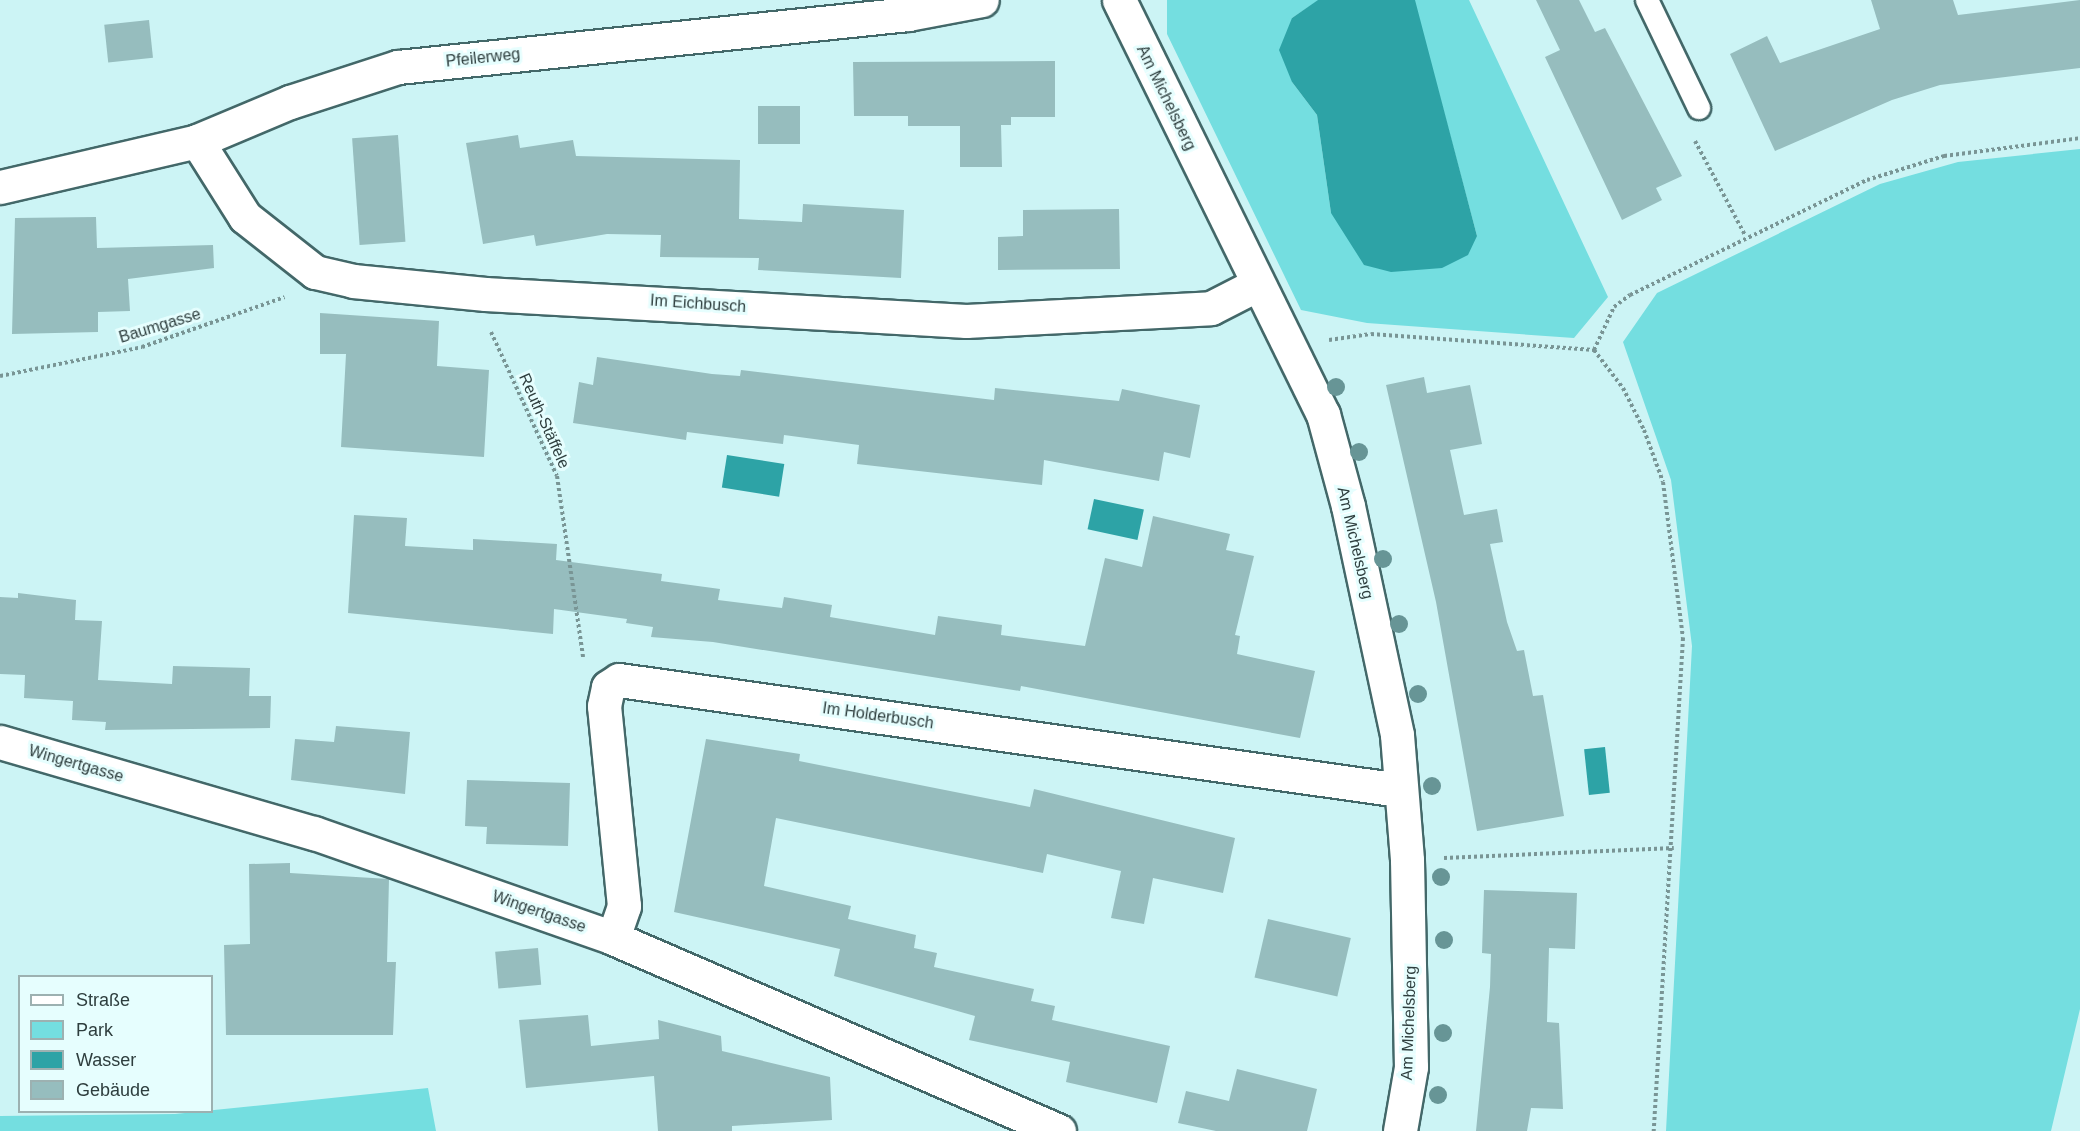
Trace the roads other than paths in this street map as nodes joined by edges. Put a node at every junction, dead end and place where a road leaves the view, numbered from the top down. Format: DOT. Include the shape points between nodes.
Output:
graph roads {
  1 [pos="982,0"];
  2 [pos="1119,0"];
  3 [pos="1647,0"];
  4 [pos="1699,108"];
  5 [pos="197,141"];
  6 [pos="0,186"];
  7 [pos="1256,285"];
  8 [pos="0,742"];
  9 [pos="1401,790"];
  10 [pos="613,938"];
  11 [pos="1059,1131"];
  12 [pos="1400,1131"];
  1 -- 5 [label="street, Pfeilerweg" via="908,14 398,67 290,102"];
  2 -- 7 [label="street, Am Michelsberg"];
  3 -- 4 [label="lane"];
  5 -- 6 [label="street, Pfeilerweg"];
  5 -- 7 [label="street, Im Eichbusch" via="245,217 315,272 485,294 966,321 1211,308"];
  7 -- 9 [label="street, Am Michelsberg" via="1323,414 1348,506 1397,735"];
  8 -- 10 [label="street, Wingertgasse" via="314,833"];
  9 -- 10 [label="street, Im Holderbusch" via="620,680 608,687 604,706 624,906"];
  9 -- 12 [label="street, Am Michelsberg" via="1407,860 1411,1067"];
  10 -- 11 [label="street, Wingertgasse"];
}
